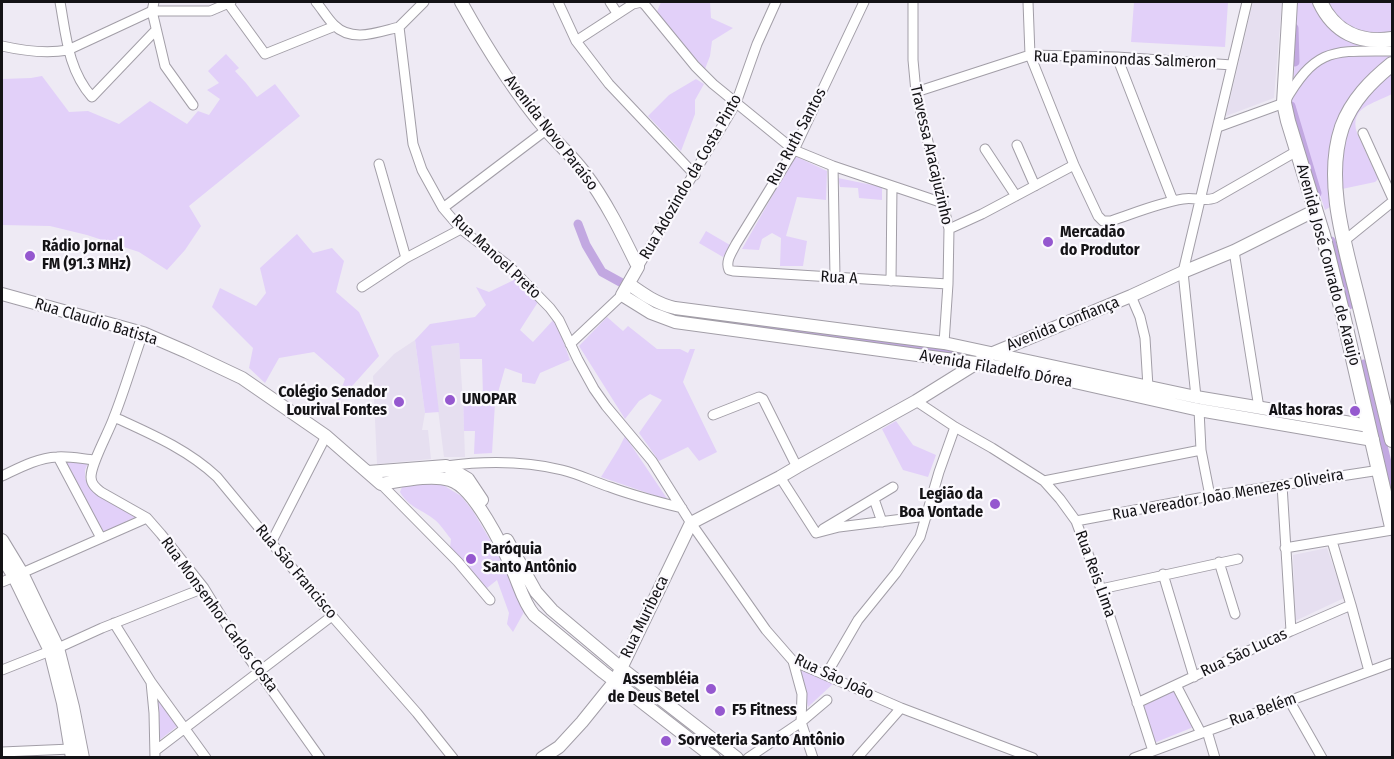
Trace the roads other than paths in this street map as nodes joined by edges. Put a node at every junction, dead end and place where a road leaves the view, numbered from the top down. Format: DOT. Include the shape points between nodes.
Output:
graph roads {
  1 [pos="60,2"];
  2 [pos="230,2"];
  3 [pos="316,2"];
  4 [pos="424,2"];
  5 [pos="461,2"];
  6 [pos="558,2"];
  7 [pos="610,2"];
  8 [pos="776,2"];
  9 [pos="864,2"];
  10 [pos="913,2"];
  11 [pos="1028,2"];
  12 [pos="1247,2"];
  13 [pos="1290,2"];
  14 [pos="1320,2"];
  15 [pos="152,6"];
  16 [pos="211,6"];
  17 [pos="617,13"];
  18 [pos="335,26"];
  19 [pos="399,27"];
  20 [pos="155,31"];
  21 [pos="1392,39"];
  22 [pos="576,41"];
  23 [pos="2,46"];
  24 [pos="68,50"];
  25 [pos="1392,51"];
  26 [pos="1030,55"];
  27 [pos="1117,57"];
  28 [pos="1392,64"];
  29 [pos="1232,65"];
  30 [pos="916,92"];
  31 [pos="736,103"];
  32 [pos="1284,103"];
  33 [pos="193,105"];
  34 [pos="1218,126"];
  35 [pos="546,130"];
  36 [pos="1363,133"];
  37 [pos="1017,145"];
  38 [pos="985,149"];
  39 [pos="794,150"];
  40 [pos="1297,151"];
  41 [pos="379,164"];
  42 [pos="1074,165"];
  43 [pos="833,166"];
  44 [pos="695,175"];
  45 [pos="1389,179"];
  46 [pos="892,186"];
  47 [pos="1035,186"];
  48 [pos="1016,196"];
  49 [pos="1392,197"];
  50 [pos="1200,199"];
  51 [pos="1173,201"];
  52 [pos="1392,202"];
  53 [pos="943,203"];
  54 [pos="442,208"];
  55 [pos="1316,210"];
  56 [pos="461,229"];
  57 [pos="949,230"];
  58 [pos="1344,241"];
  59 [pos="1234,250"];
  60 [pos="406,258"];
  61 [pos="638,267"];
  62 [pos="729,270"];
  63 [pos="1183,272"];
  64 [pos="835,277"];
  65 [pos="891,281"];
  66 [pos="948,284"];
  67 [pos="362,287"];
  68 [pos="625,289"];
  69 [pos="2,294"];
  70 [pos="1131,296"];
  71 [pos="1342,311"];
  72 [pos="143,333"];
  73 [pos="570,344"];
  74 [pos="944,344"];
  75 [pos="1371,351"];
  76 [pos="992,354"];
  77 [pos="977,363"];
  78 [pos="1148,387"];
  79 [pos="1196,397"];
  80 [pos="916,401"];
  81 [pos="1259,408"];
  82 [pos="1199,410"];
  83 [pos="713,416"];
  84 [pos="114,417"];
  85 [pos="1390,417"];
  86 [pos="955,427"];
  87 [pos="1371,433"];
  88 [pos="327,436"];
  89 [pos="1392,440"];
  90 [pos="1202,450"];
  91 [pos="58,457"];
  92 [pos="96,460"];
  93 [pos="446,465"];
  94 [pos="797,467"];
  95 [pos="1380,470"];
  96 [pos="368,472"];
  97 [pos="2,476"];
  98 [pos="780,477"];
  99 [pos="1044,481"];
  100 [pos="381,484"];
  101 [pos="1282,485"];
  102 [pos="893,487"];
  103 [pos="1210,496"];
  104 [pos="874,499"];
  105 [pos="682,508"];
  106 [pos="927,516"];
  107 [pos="147,518"];
  108 [pos="1076,521"];
  109 [pos="882,522"];
  110 [pos="691,523"];
  111 [pos="1392,528"];
  112 [pos="816,532"];
  113 [pos="101,538"];
  114 [pos="2,540"];
  115 [pos="1332,541"];
  116 [pos="271,543"];
  117 [pos="1285,548"];
  118 [pos="2,557"];
  119 [pos="1238,559"];
  120 [pos="1219,562"];
  121 [pos="1163,574"];
  122 [pos="18,575"];
  123 [pos="2,582"];
  124 [pos="204,588"];
  125 [pos="1101,589"];
  126 [pos="490,600"];
  127 [pos="1351,605"];
  128 [pos="1235,614"];
  129 [pos="332,616"];
  130 [pos="114,623"];
  131 [pos="1291,631"];
  132 [pos="54,650"];
  133 [pos="792,662"];
  134 [pos="1392,663"];
  135 [pos="621,668"];
  136 [pos="2,670"];
  137 [pos="1368,671"];
  138 [pos="260,672"];
  139 [pos="826,675"];
  140 [pos="1194,677"];
  141 [pos="151,681"];
  142 [pos="615,681"];
  143 [pos="1176,685"];
  144 [pos="827,700"];
  145 [pos="1289,700"];
  146 [pos="1137,703"];
  147 [pos="901,708"];
  148 [pos="801,722"];
  149 [pos="186,727"];
  150 [pos="1204,732"];
  151 [pos="1153,751"];
  152 [pos="2,752"];
  153 [pos="560,752"];
  154 [pos="72,753"];
  155 [pos="155,754"];
  156 [pos="83,758"];
  157 [pos="206,758"];
  158 [pos="320,758"];
  159 [pos="453,758"];
  160 [pos="542,758"];
  161 [pos="714,758"];
  162 [pos="737,758"];
  163 [pos="748,758"];
  164 [pos="813,758"];
  165 [pos="857,758"];
  166 [pos="1033,758"];
  167 [pos="1134,758"];
  168 [pos="1215,758"];
  169 [pos="1322,758"];
  1 -- 24 [label="street"];
  2 -- 16 [label="street"];
  2 -- 18 [label="street" via="265,54"];
  3 -- 18 [label="street"];
  4 -- 19 [label="street"];
  5 -- 35 [label="street, Avenida Novo Paraíso" via="501,68"];
  6 -- 22 [label="street"];
  7 -- 17 [label="street"];
  8 -- 31 [label="street, Rua Adozindo da Costa Pinto"];
  9 -- 39 [label="street, Rua Ruth Santos"];
  10 -- 30 [label="street, Travessa Aracajuzinho"];
  11 -- 26 [label="street"];
  12 -- 29 [label="street"];
  13 -- 32 [label="main road, Avenida José Conrado de Araujo"];
  14 -- 21 [label="main road" via="1333,22 1347,33"];
  15 -- 16 [label="street"];
  15 -- 20 [label="street"];
  15 -- 24 [label="street"];
  17 -- 22 [label="street"];
  17 -- 31 [label="street" via="637,2 645,4 705,76"];
  18 -- 19 [label="street" via="346,33 363,35"];
  19 -- 54 [label="street, Rua Manoel Preto" via="413,144"];
  20 -- 24 [label="street" via="92,97 77,76"];
  20 -- 33 [label="street" via="165,66"];
  22 -- 44 [label="street" via="614,90"];
  23 -- 24 [label="street" via="36,52"];
  25 -- 32 [label="street" via="1352,51 1322,58 1302,74"];
  26 -- 27 [label="street, Rua Epaminondas Salmeron"];
  26 -- 30 [label="street, Rua Epaminondas Salmeron"];
  26 -- 42 [label="street"];
  27 -- 29 [label="street, Rua Epaminondas Salmeron"];
  27 -- 51 [label="street"];
  28 -- 58 [label="main road, Avenida José Conrado de Araujo" via="1362,92 1346,118 1338,145 1335,176"];
  29 -- 34 [label="street"];
  30 -- 53 [label="street, Travessa Aracajuzinho"];
  31 -- 39 [label="street"];
  31 -- 44 [label="street, Rua Adozindo da Costa Pinto"];
  32 -- 34 [label="street"];
  32 -- 40 [label="main road, Avenida José Conrado de Araujo"];
  34 -- 50 [label="street"];
  35 -- 54 [label="street"];
  35 -- 61 [label="street, Avenida Novo Paraíso" via="584,171"];
  36 -- 45 [label="street"];
  37 -- 47 [label="street"];
  38 -- 48 [label="street"];
  39 -- 43 [label="street"];
  39 -- 62 [label="street, Rua Ruth Santos" via="736,244 728,262"];
  40 -- 50 [label="street" via="1215,198"];
  40 -- 55 [label="main road, Avenida José Conrado de Araujo"];
  41 -- 60 [label="street"];
  42 -- 47 [label="street"];
  42 -- 51 [label="street" via="1098,216 1105,222"];
  43 -- 46 [label="street"];
  43 -- 64 [label="street"];
  44 -- 61 [label="street, Rua Adozindo da Costa Pinto"];
  45 -- 49 [label="street"];
  46 -- 53 [label="street"];
  46 -- 65 [label="street"];
  47 -- 48 [label="street"];
  48 -- 57 [label="street"];
  50 -- 51 [label="street"];
  50 -- 63 [label="street"];
  52 -- 58 [label="street"];
  53 -- 57 [label="street, Travessa Aracajuzinho"];
  54 -- 56 [label="street, Rua Manoel Preto"];
  55 -- 59 [label="street, Avenida Confiança"];
  55 -- 71 [label="main road, Avenida José Conrado de Araujo"];
  56 -- 60 [label="street"];
  56 -- 73 [label="street, Rua Manoel Preto" via="532,289 559,320"];
  57 -- 66 [label="street, Travessa Aracajuzinho"];
  58 -- 75 [label="main road, Avenida José Conrado de Araujo"];
  59 -- 63 [label="street, Avenida Confiança"];
  59 -- 81 [label="street"];
  60 -- 67 [label="street"];
  61 -- 68 [label="street, Rua Adozindo da Costa Pinto"];
  62 -- 64 [label="street, Rua A"];
  63 -- 70 [label="street, Avenida Confiança"];
  63 -- 79 [label="street"];
  64 -- 65 [label="street, Rua A"];
  65 -- 66 [label="street, Rua A"];
  66 -- 74 [label="street, Travessa Aracajuzinho"];
  68 -- 73 [label="street"];
  68 -- 74 [label="street, Avenida Filadelfo Dórea" via="675,308"];
  68 -- 77 [label="street, Avenida Filadelfo Dórea" via="651,313 675,322"];
  69 -- 72 [label="street, Rua Claudio Batista"];
  70 -- 76 [label="street, Avenida Confiança"];
  70 -- 78 [label="street" via="1145,338"];
  71 -- 75 [label="main road"];
  71 -- 87 [label="main road, Avenida José Conrado de Araujo"];
  72 -- 84 [label="street"];
  72 -- 88 [label="street, Rua Claudio Batista" via="242,378"];
  73 -- 105 [label="street, Rua Manoel Preto" via="606,406 652,461"];
  74 -- 76 [label="street, Avenida Filadelfo Dórea"];
  75 -- 85 [label="main road, Avenida José Conrado de Araujo"];
  76 -- 77 [label="street, Avenida Confiança"];
  76 -- 78 [label="street, Avenida Filadelfo Dórea"];
  77 -- 80 [label="street, Avenida Confiança"];
  77 -- 82 [label="street, Avenida Filadelfo Dórea"];
  78 -- 79 [label="street, Avenida Filadelfo Dórea"];
  79 -- 81 [label="street, Avenida Filadelfo Dórea"];
  80 -- 86 [label="street, Rua Reis Lima"];
  80 -- 94 [label="street, Avenida Confiança"];
  81 -- 87 [label="street, Avenida Filadelfo Dórea"];
  82 -- 87 [label="street, Avenida Filadelfo Dórea"];
  82 -- 90 [label="street"];
  83 -- 94 [label="street" via="759,397 763,399"];
  84 -- 92 [label="street"];
  84 -- 116 [label="street, Rua São Francisco" via="200,462 228,489"];
  85 -- 89 [label="main road, Avenida José Conrado de Araujo"];
  86 -- 99 [label="street, Rua Reis Lima"];
  86 -- 106 [label="street"];
  87 -- 95 [label="main road, Avenida José Conrado de Araujo"];
  88 -- 96 [label="street, Rua Claudio Batista"];
  88 -- 116 [label="street"];
  90 -- 99 [label="street"];
  90 -- 103 [label="street"];
  91 -- 92 [label="street"];
  91 -- 97 [label="street"];
  91 -- 113 [label="street"];
  92 -- 107 [label="street, Rua Monsenhor Carlos Costa" via="91,476 94,486"];
  93 -- 96 [label="street"];
  93 -- 105 [label="street" via="509,463 549,467"];
  93 -- 135 [label="street" via="473,486 543,601"];
  94 -- 98 [label="street, Avenida Confiança"];
  95 -- 101 [label="street, Rua Vereador João Menezes Oliveira"];
  95 -- 111 [label="main road, Avenida José Conrado de Araujo"];
  96 -- 100 [label="street, Rua Claudio Batista"];
  98 -- 110 [label="street, Avenida Confiança"];
  98 -- 112 [label="street"];
  99 -- 108 [label="street, Rua Reis Lima"];
  100 -- 126 [label="street"];
  100 -- 142 [label="street" via="428,478 448,479 460,485 486,518 530,610"];
  101 -- 103 [label="street, Rua Vereador João Menezes Oliveira"];
  101 -- 117 [label="street"];
  102 -- 104 [label="street"];
  103 -- 108 [label="street, Rua Vereador João Menezes Oliveira"];
  104 -- 109 [label="street"];
  104 -- 112 [label="street"];
  105 -- 110 [label="street, Rua Manoel Preto"];
  106 -- 109 [label="street"];
  106 -- 139 [label="street" via="911,553 865,609"];
  107 -- 113 [label="street"];
  107 -- 124 [label="street, Rua Monsenhor Carlos Costa"];
  108 -- 125 [label="street, Rua Reis Lima"];
  109 -- 112 [label="street"];
  110 -- 133 [label="street, Rua São João"];
  110 -- 135 [label="street, Rua Muribeca"];
  111 -- 115 [label="street"];
  113 -- 122 [label="street"];
  114 -- 122 [label="street"];
  115 -- 117 [label="street"];
  115 -- 127 [label="street"];
  116 -- 129 [label="street, Rua São Francisco"];
  117 -- 131 [label="street"];
  118 -- 122 [label="street"];
  119 -- 120 [label="street"];
  120 -- 121 [label="street"];
  120 -- 128 [label="street"];
  121 -- 125 [label="street"];
  121 -- 140 [label="street"];
  122 -- 123 [label="street"];
  122 -- 132 [label="street"];
  124 -- 130 [label="street"];
  124 -- 138 [label="street, Rua Monsenhor Carlos Costa"];
  125 -- 146 [label="street, Rua Reis Lima"];
  127 -- 131 [label="street, Rua São Lucas"];
  127 -- 137 [label="street"];
  129 -- 138 [label="street"];
  129 -- 159 [label="street, Rua São Francisco"];
  130 -- 132 [label="street"];
  130 -- 141 [label="street"];
  131 -- 140 [label="street, Rua São Lucas"];
  132 -- 136 [label="street"];
  132 -- 154 [label="street"];
  132 -- 156 [label="street" via="73,707"];
  133 -- 139 [label="street, Rua São João"];
  133 -- 148 [label="street" via="802,694"];
  134 -- 137 [label="street, Rua Belém"];
  135 -- 142 [label="street, Rua Muribeca"];
  135 -- 162 [label="street"];
  137 -- 145 [label="street, Rua Belém"];
  138 -- 149 [label="street"];
  138 -- 158 [label="street, Rua Monsenhor Carlos Costa"];
  139 -- 147 [label="street, Rua São João"];
  140 -- 143 [label="street, Rua São Lucas"];
  141 -- 149 [label="street"];
  141 -- 155 [label="street"];
  142 -- 153 [label="street, Rua Muribeca"];
  142 -- 161 [label="street"];
  143 -- 146 [label="street, Rua São Lucas"];
  143 -- 150 [label="street"];
  144 -- 148 [label="street"];
  145 -- 150 [label="street, Rua Belém"];
  145 -- 169 [label="street"];
  146 -- 151 [label="street, Rua Reis Lima"];
  147 -- 165 [label="street"];
  147 -- 166 [label="street, Rua São João"];
  148 -- 163 [label="street"];
  148 -- 164 [label="street"];
  149 -- 155 [label="street"];
  149 -- 157 [label="street"];
  150 -- 151 [label="street, Rua Belém"];
  150 -- 168 [label="street"];
  151 -- 167 [label="street, Rua Belém"];
  152 -- 154 [label="street"];
  153 -- 160 [label="street, Rua Muribeca"];
}
